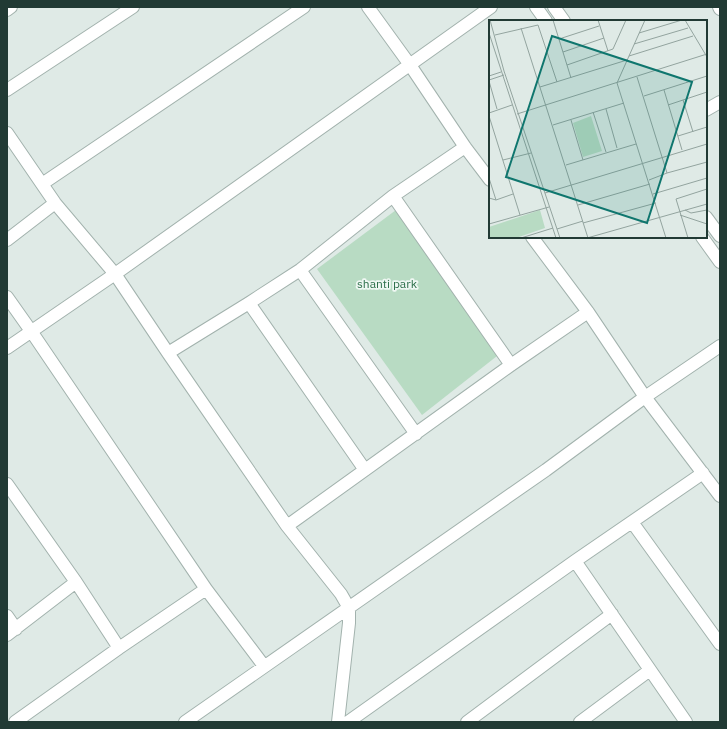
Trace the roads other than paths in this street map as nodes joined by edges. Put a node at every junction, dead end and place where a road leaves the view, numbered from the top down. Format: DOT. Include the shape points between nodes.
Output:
graph roads {
  1 [pos="11,7"];
  2 [pos="133,7"];
  3 [pos="304,7"];
  4 [pos="368,7"];
  5 [pos="491,7"];
  6 [pos="536,7"];
  7 [pos="554,7"];
  8 [pos="7,10"];
  9 [pos="545,20"];
  10 [pos="563,20"];
  11 [pos="410,65"];
  12 [pos="7,90"];
  13 [pos="720,102"];
  14 [pos="707,109"];
  15 [pos="7,133"];
  16 [pos="465,147"];
  17 [pos="11,148"];
  18 [pos="489,179"];
  19 [pos="42,184"];
  20 [pos="393,196"];
  21 [pos="55,203"];
  22 [pos="707,218"];
  23 [pos="720,236"];
  24 [pos="533,238"];
  25 [pos="703,238"];
  26 [pos="7,240"];
  27 [pos="720,262"];
  28 [pos="300,270"];
  29 [pos="115,274"];
  30 [pos="7,297"];
  31 [pos="249,303"];
  32 [pos="588,312"];
  33 [pos="31,331"];
  34 [pos="720,346"];
  35 [pos="7,348"];
  36 [pos="168,353"];
  37 [pos="511,365"];
  38 [pos="645,397"];
  39 [pos="416,434"];
  40 [pos="365,470"];
  41 [pos="703,472"];
  42 [pos="7,484"];
  43 [pos="720,496"];
  44 [pos="632,522"];
  45 [pos="287,526"];
  46 [pos="574,561"];
  47 [pos="76,582"];
  48 [pos="206,589"];
  49 [pos="349,608"];
  50 [pos="612,614"];
  51 [pos="7,616"];
  52 [pos="11,632"];
  53 [pos="720,644"];
  54 [pos="119,648"];
  55 [pos="264,666"];
  56 [pos="650,670"];
  57 [pos="15,722"];
  58 [pos="185,722"];
  59 [pos="338,722"];
  60 [pos="348,722"];
  61 [pos="467,722"];
  62 [pos="580,722"];
  63 [pos="686,722"];
  1 -- 8 [label="street"];
  2 -- 12 [label="street"];
  3 -- 19 [label="street"];
  4 -- 11 [label="street"];
  5 -- 11 [label="street"];
  6 -- 9 [label="street"];
  7 -- 10 [label="street"];
  11 -- 16 [label="street"];
  11 -- 29 [label="street"];
  13 -- 14 [label="street"];
  15 -- 17 [label="street"];
  16 -- 18 [label="street"];
  16 -- 20 [label="street"];
  17 -- 19 [label="street"];
  19 -- 21 [label="street"];
  20 -- 28 [label="street"];
  20 -- 37 [label="street"];
  21 -- 26 [label="street"];
  21 -- 29 [label="street"];
  22 -- 23 [label="street"];
  24 -- 32 [label="street"];
  25 -- 27 [label="street"];
  28 -- 31 [label="street"];
  28 -- 39 [label="street"];
  29 -- 33 [label="street"];
  29 -- 36 [label="street"];
  30 -- 33 [label="street"];
  31 -- 36 [label="street"];
  31 -- 40 [label="street"];
  32 -- 37 [label="street"];
  32 -- 38 [label="street"];
  33 -- 35 [label="street"];
  33 -- 48 [label="street"];
  34 -- 38 [label="street"];
  36 -- 45 [label="street"];
  37 -- 39 [label="street"];
  38 -- 41 [label="street"];
  38 -- 49 [label="street"];
  39 -- 40 [label="street"];
  40 -- 45 [label="street"];
  41 -- 43 [label="street"];
  41 -- 44 [label="street"];
  42 -- 47 [label="street"];
  44 -- 46 [label="street"];
  44 -- 53 [label="street"];
  45 -- 49 [label="street" via="341,594"];
  46 -- 50 [label="street"];
  46 -- 60 [label="street"];
  47 -- 52 [label="street"];
  47 -- 54 [label="street"];
  48 -- 54 [label="street"];
  48 -- 55 [label="street"];
  49 -- 55 [label="street"];
  49 -- 59 [label="street"];
  50 -- 56 [label="street"];
  50 -- 61 [label="street"];
  51 -- 52 [label="street"];
  54 -- 57 [label="street"];
  55 -- 58 [label="street"];
  56 -- 62 [label="street"];
  56 -- 63 [label="street"];
}
